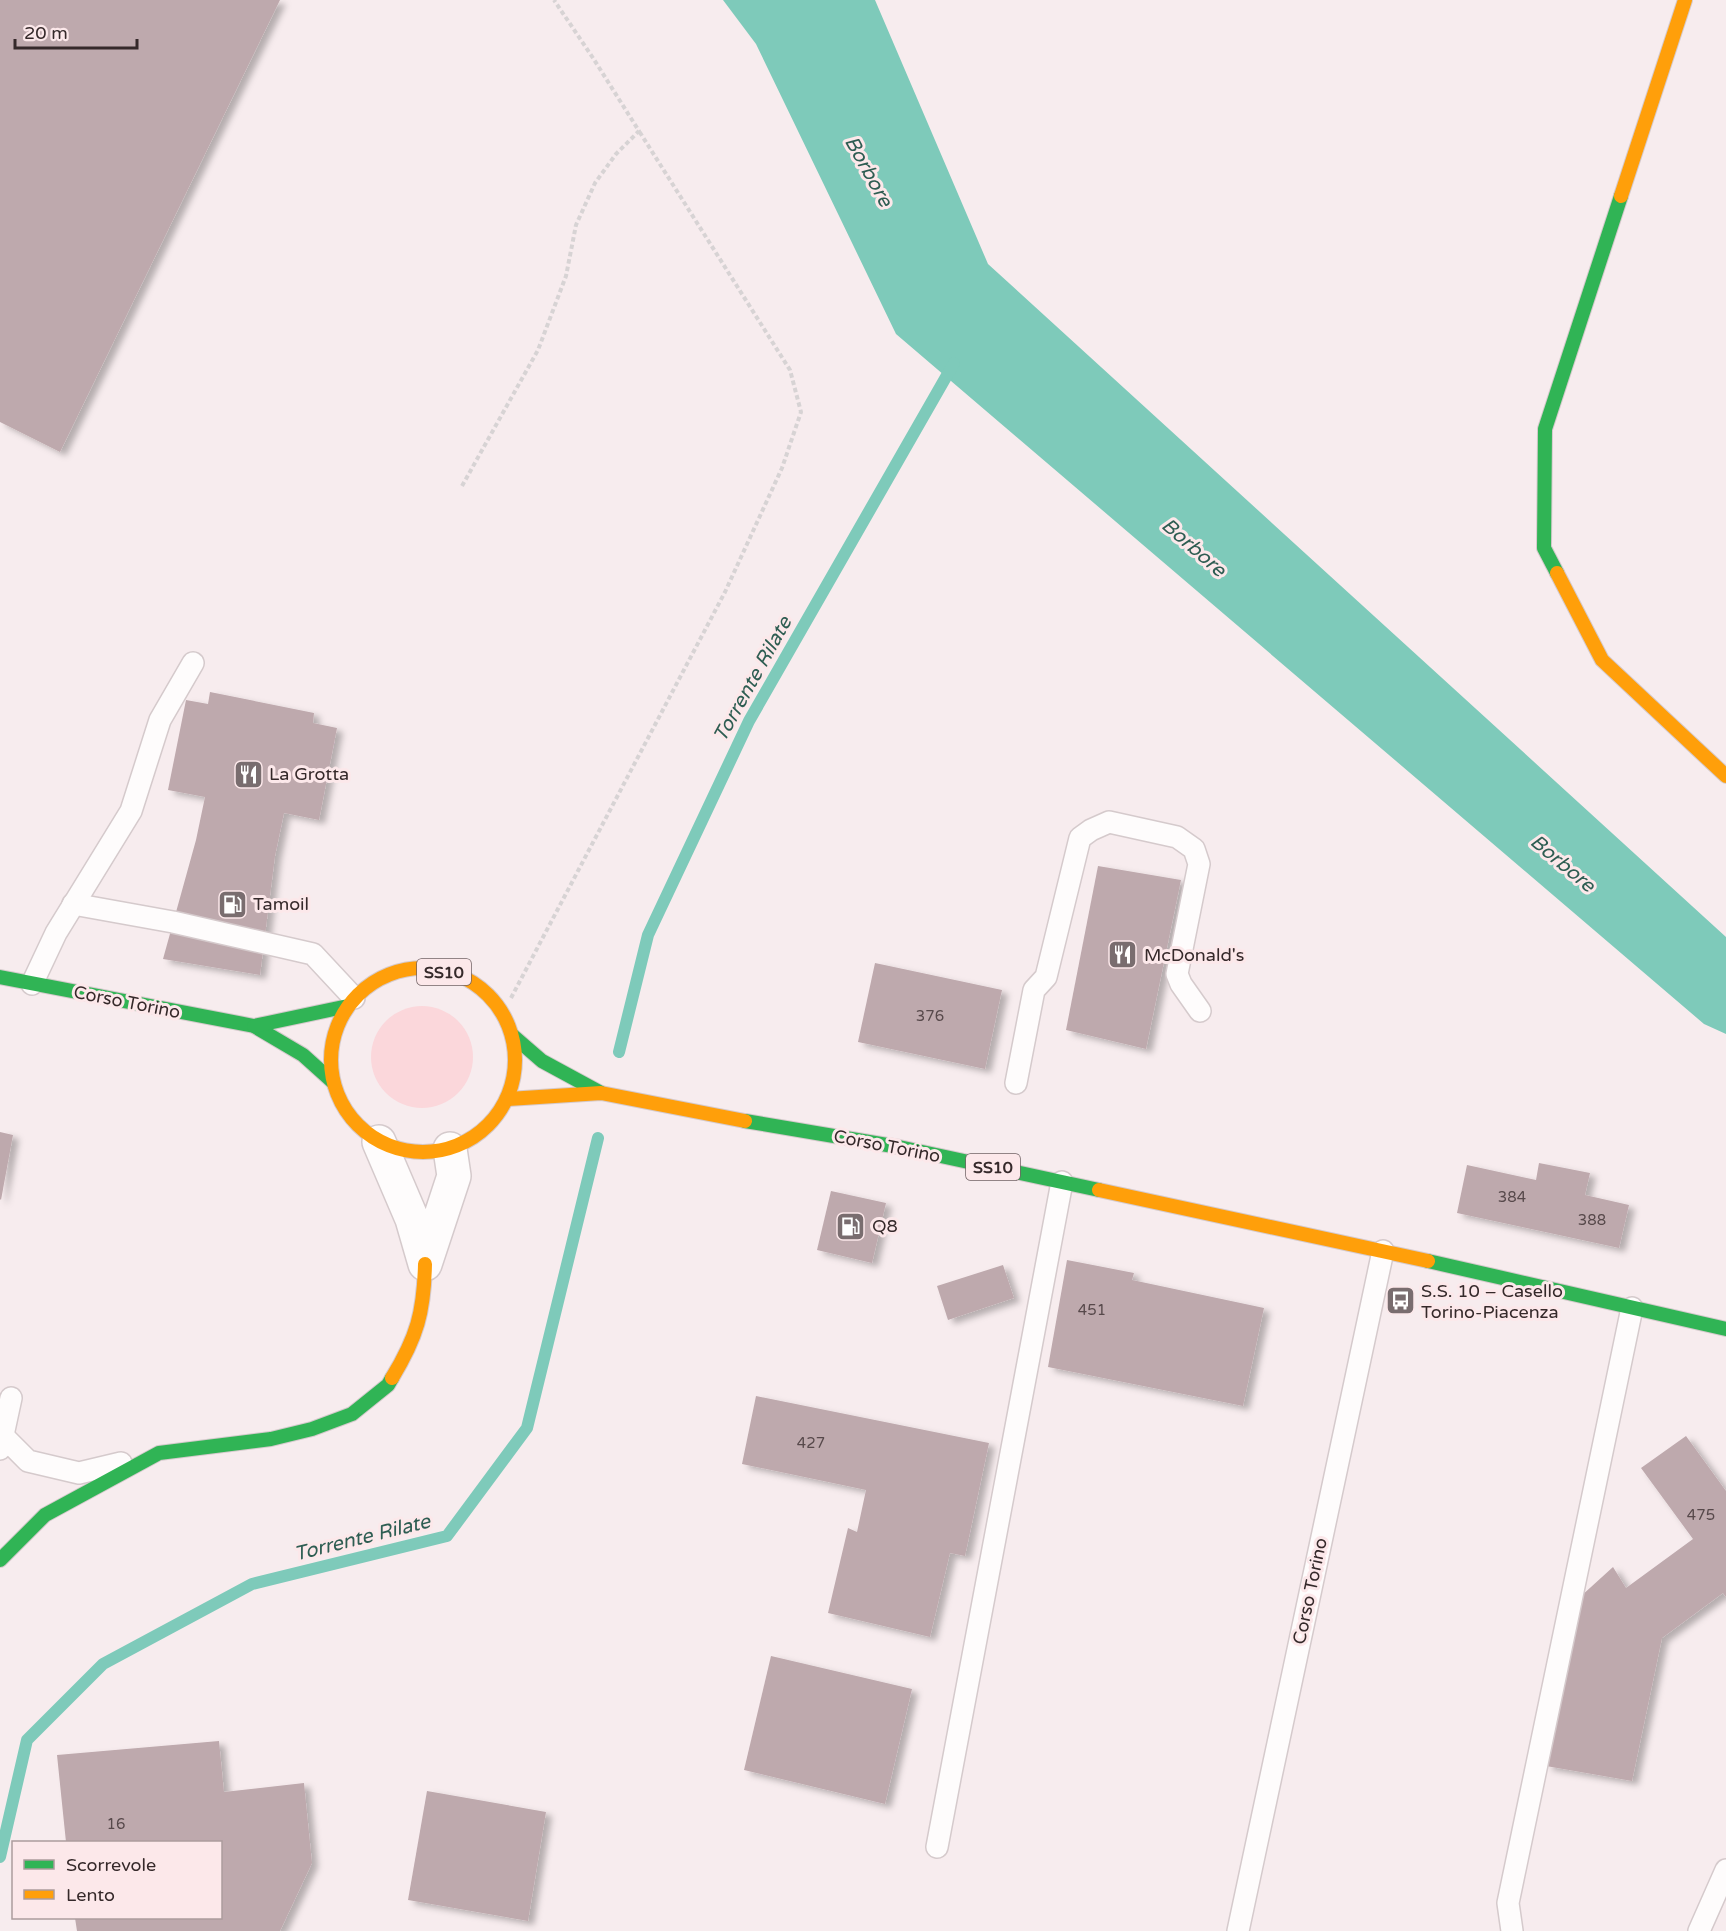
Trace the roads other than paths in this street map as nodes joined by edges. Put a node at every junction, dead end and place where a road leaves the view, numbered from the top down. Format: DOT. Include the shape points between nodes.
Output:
graph roads {
  1 [pos="1686,0"];
  2 [pos="193,663"];
  3 [pos="1726,776"];
  4 [pos="73,904"];
  5 [pos="0,977"];
  6 [pos="32,984"];
  7 [pos="351,1002"];
  8 [pos="1200,1011"];
  9 [pos="254,1026"];
  10 [pos="512,1035"];
  11 [pos="333,1082"];
  12 [pos="1016,1083"];
  13 [pos="601,1092"];
  14 [pos="508,1099"];
  15 [pos="380,1142"];
  16 [pos="450,1149"];
  17 [pos="1062,1182"];
  18 [pos="1383,1251"];
  19 [pos="424,1264"];
  20 [pos="1632,1308"];
  21 [pos="1726,1329"];
  22 [pos="11,1398"];
  23 [pos="2,1443"];
  24 [pos="159,1454"];
  25 [pos="0,1560"];
  26 [pos="937,1847"];
  27 [pos="1726,1870"];
  28 [pos="1238,1931"];
  29 [pos="1512,1931"];
  30 [pos="1699,1931"];
  1 -- 3 [label="main road" via="1545,429 1544,548 1602,660"];
  2 -- 4 [label="lane" via="160,720 131,811"];
  4 -- 6 [label="lane"];
  4 -- 7 [label="lane" via="313,954"];
  5 -- 6 [label="main road, Corso Torino / SS10"];
  6 -- 9 [label="main road, Corso Torino / SS10"];
  7 -- 9 [label="main road, Corso Torino / SS10"];
  7 -- 10 [label="main road, Corso Torino / SS10" via="377,980 403,970 432,968 460,976 485,991 503,1013"];
  7 -- 11 [label="main road, Corso Torino / SS10" via="332,1042"];
  8 -- 12 [label="lane" via="1177,974 1199,864 1194,849 1177,837 1109,822 1080,838 1046,977 1034,990"];
  9 -- 11 [label="main road, Corso Torino / SS10" via="303,1054"];
  10 -- 13 [label="main road, Corso Torino / SS10" via="542,1061"];
  10 -- 14 [label="main road, Corso Torino / SS10" via="516,1058"];
  11 -- 15 [label="main road, Corso Torino / SS10" via="358,1127"];
  13 -- 14 [label="main road, Corso Torino / SS10"];
  13 -- 17 [label="main road, Corso Torino / SS10" via="701,1114 899,1147"];
  14 -- 16 [label="main road, Corso Torino / SS10" via="493,1122 474,1138"];
  15 -- 16 [label="main road, Corso Torino / SS10" via="402,1151"];
  15 -- 19 [label="street" via="412,1219"];
  16 -- 19 [label="street" via="454,1176"];
  17 -- 18 [label="main road, Corso Torino / SS10"];
  17 -- 26 [label="lane"];
  18 -- 20 [label="main road, Corso Torino / SS10"];
  18 -- 28 [label="lane, Corso Torino"];
  19 -- 24 [label="main road" via="424,1298 418,1326 404,1359 388,1385 352,1414 271,1439"];
  20 -- 21 [label="main road, Corso Torino / SS10"];
  20 -- 29 [label="lane" via="1508,1903"];
  22 -- 23 [label="lane"];
  23 -- 24 [label="lane" via="28,1461 79,1473"];
  24 -- 25 [label="main road" via="45,1515"];
  27 -- 30 [label="lane"];
}
